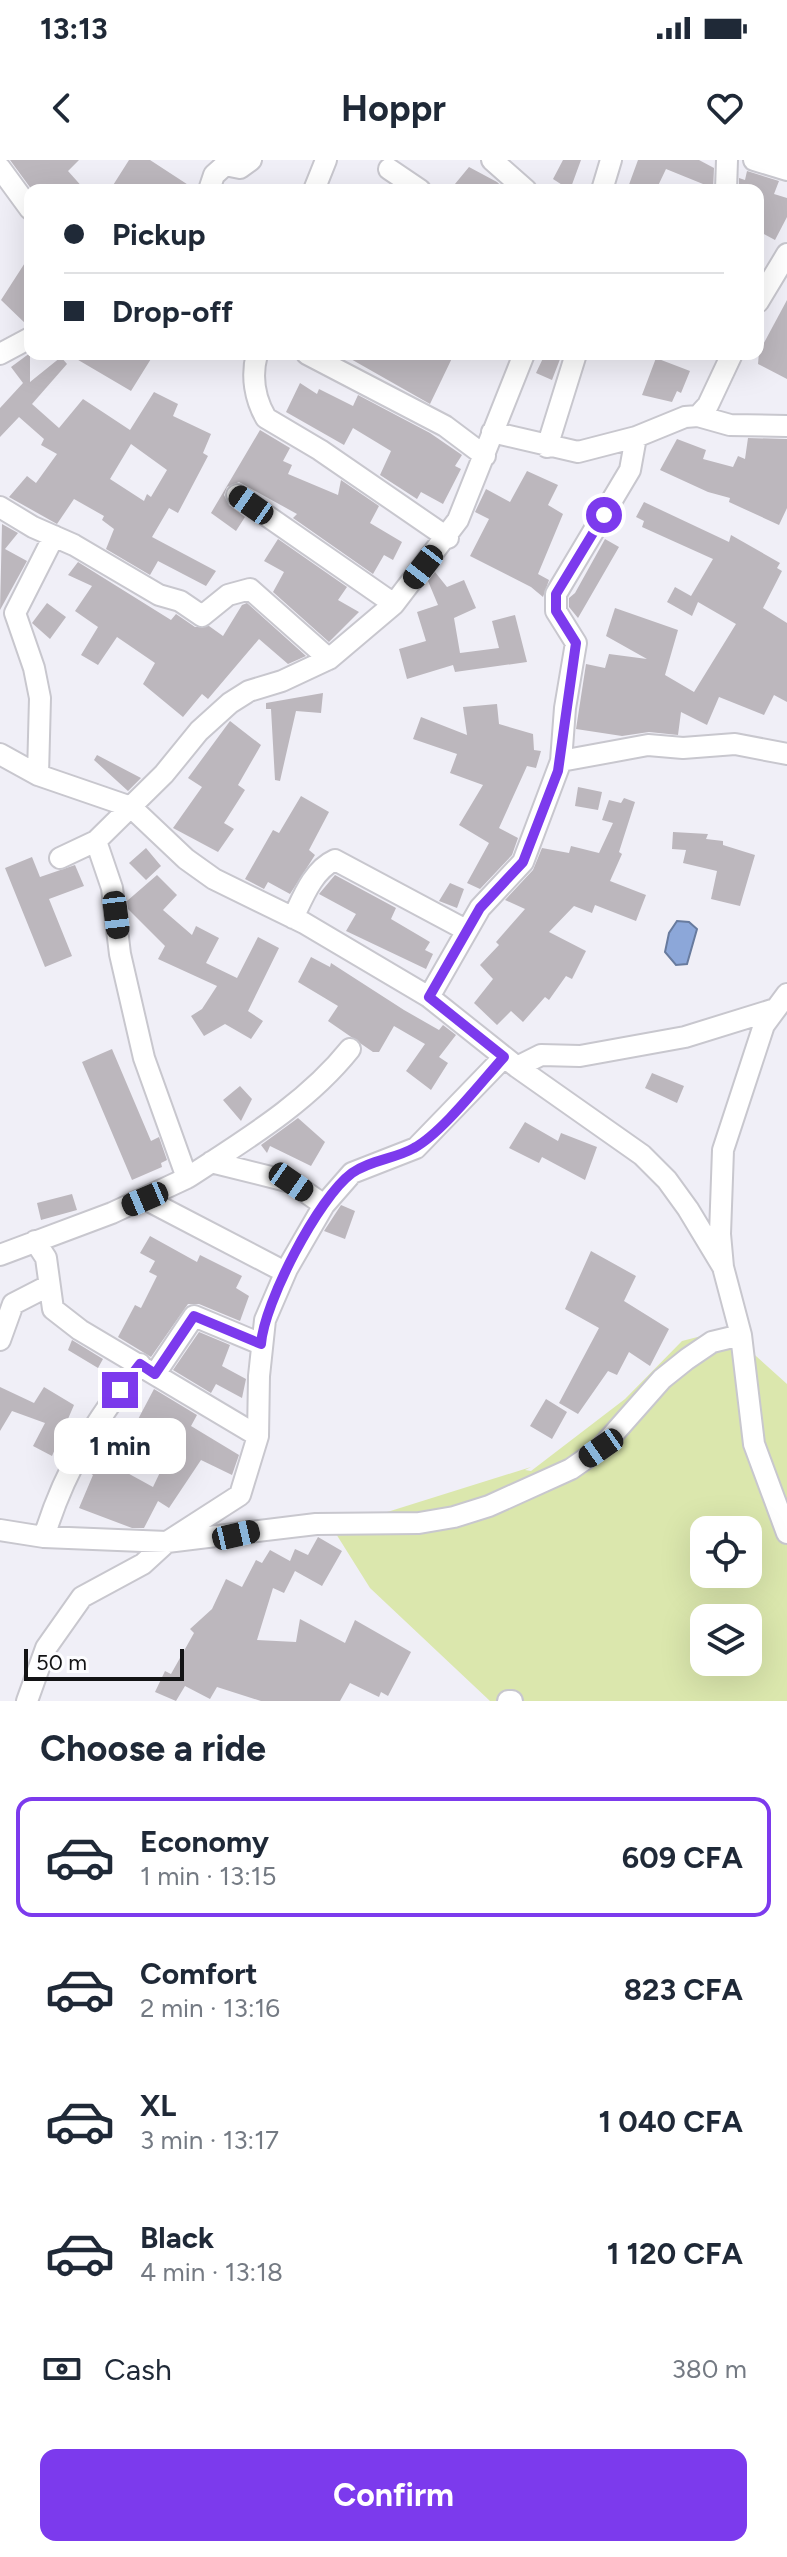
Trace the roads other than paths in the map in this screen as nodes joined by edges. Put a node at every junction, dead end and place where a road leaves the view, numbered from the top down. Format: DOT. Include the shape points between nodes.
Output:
graph roads {
  1 [pos="251,160"];
  2 [pos="326,160"];
  3 [pos="492,160"];
  4 [pos="611,160"];
  5 [pos="727,160"];
  6 [pos="754,160"];
  7 [pos="0,168"];
  8 [pos="389,169"];
  9 [pos="787,170"];
  10 [pos="211,184"];
  11 [pos="316,184"];
  12 [pos="411,184"];
  13 [pos="519,184"];
  14 [pos="604,184"];
  15 [pos="726,184"];
  16 [pos="24,201"];
  17 [pos="787,254"];
  18 [pos="764,292"];
  19 [pos="24,341"];
  20 [pos="0,354"];
  21 [pos="256,360"];
  22 [pos="522,360"];
  23 [pos="574,360"];
  24 [pos="729,360"];
  25 [pos="338,361"];
  26 [pos="698,416"];
  27 [pos="787,426"];
  28 [pos="492,432"];
  29 [pos="636,437"];
  30 [pos="547,447"];
  31 [pos="485,456"];
  32 [pos="237,495"];
  33 [pos="0,507"];
  34 [pos="54,536"];
  35 [pos="448,538"];
  36 [pos="394,604"];
  37 [pos="329,659"];
  38 [pos="0,754"];
  39 [pos="787,754"];
  40 [pos="561,761"];
  41 [pos="38,775"];
  42 [pos="131,807"];
  43 [pos="96,841"];
  44 [pos="60,858"];
  45 [pos="293,918"];
  46 [pos="466,930"];
  47 [pos="787,994"];
  48 [pos="429,997"];
  49 [pos="772,1010"];
  50 [pos="350,1049"];
  51 [pos="511,1062"];
  52 [pos="211,1162"];
  53 [pos="187,1178"];
  54 [pos="145,1199"];
  55 [pos="324,1205"];
  56 [pos="35,1241"];
  57 [pos="0,1255"];
  58 [pos="723,1267"];
  59 [pos="285,1272"];
  60 [pos="48,1286"];
  61 [pos="741,1335"];
  62 [pos="0,1340"];
  63 [pos="261,1344"];
  64 [pos="148,1369"];
  65 [pos="258,1436"];
  66 [pos="0,1530"];
  67 [pos="787,1533"];
  68 [pos="44,1537"];
  69 [pos="167,1542"];
  70 [pos="27,1701"];
  1 -- 10 [label="street" via="240,168 225,165"];
  2 -- 11 [label="street"];
  3 -- 13 [label="street"];
  4 -- 14 [label="street"];
  5 -- 15 [label="street"];
  6 -- 9 [label="street"];
  7 -- 16 [label="street"];
  8 -- 12 [label="street"];
  17 -- 18 [label="street"];
  19 -- 20 [label="street"];
  21 -- 35 [label="street" via="255,387 266,418"];
  22 -- 28 [label="street"];
  23 -- 30 [label="street"];
  24 -- 26 [label="street"];
  25 -- 31 [label="street"];
  26 -- 27 [label="street" via="730,425"];
  26 -- 29 [label="street"];
  28 -- 30 [label="street"];
  28 -- 31 [label="street"];
  29 -- 30 [label="street" via="578,452"];
  29 -- 40 [label="street" via="630,470 556,594 556,611 576,643"];
  31 -- 35 [label="street"];
  32 -- 36 [label="street"];
  33 -- 34 [label="street"];
  34 -- 37 [label="street" via="202,616 228,595 250,589"];
  34 -- 41 [label="street" via="15,613 40,698"];
  35 -- 36 [label="street"];
  36 -- 37 [label="street"];
  37 -- 42 [label="street" via="230,703"];
  38 -- 41 [label="street"];
  39 -- 40 [label="street" via="735,744 648,745"];
  40 -- 46 [label="street" via="523,862"];
  41 -- 42 [label="street"];
  42 -- 43 [label="street"];
  42 -- 45 [label="street" via="196,866"];
  43 -- 44 [label="street"];
  43 -- 53 [label="street" via="112,888 120,954 144,1058"];
  45 -- 46 [label="street" via="319,872 335,860"];
  45 -- 48 [label="street"];
  46 -- 48 [label="street"];
  47 -- 49 [label="street"];
  48 -- 51 [label="street"];
  49 -- 51 [label="street" via="685,1037"];
  49 -- 58 [label="street" via="723,1150"];
  50 -- 52 [label="street" via="312,1090"];
  51 -- 55 [label="street" via="416,1148 352,1173"];
  51 -- 58 [label="street" via="642,1155 674,1189"];
  52 -- 53 [label="street"];
  52 -- 55 [label="street" via="291,1182"];
  53 -- 54 [label="street"];
  54 -- 56 [label="street"];
  54 -- 59 [label="street"];
  55 -- 59 [label="street"];
  56 -- 57 [label="street"];
  56 -- 60 [label="street" via="46,1258"];
  58 -- 61 [label="street"];
  59 -- 63 [label="street"];
  60 -- 62 [label="street" via="13,1304"];
  60 -- 64 [label="street" via="53,1309"];
  61 -- 67 [label="street" via="754,1444"];
  61 -- 69 [label="street" via="712,1342 679,1365 601,1448 571,1469 489,1506 419,1523 316,1524"];
  63 -- 64 [label="street" via="194,1316"];
  63 -- 65 [label="street"];
  64 -- 65 [label="street"];
  64 -- 68 [label="street" via="101,1415 69,1466"];
  65 -- 69 [label="street" via="240,1495"];
  66 -- 68 [label="street"];
  68 -- 69 [label="street"];
  69 -- 70 [label="street" via="143,1564 82,1597 46,1648"];
}
